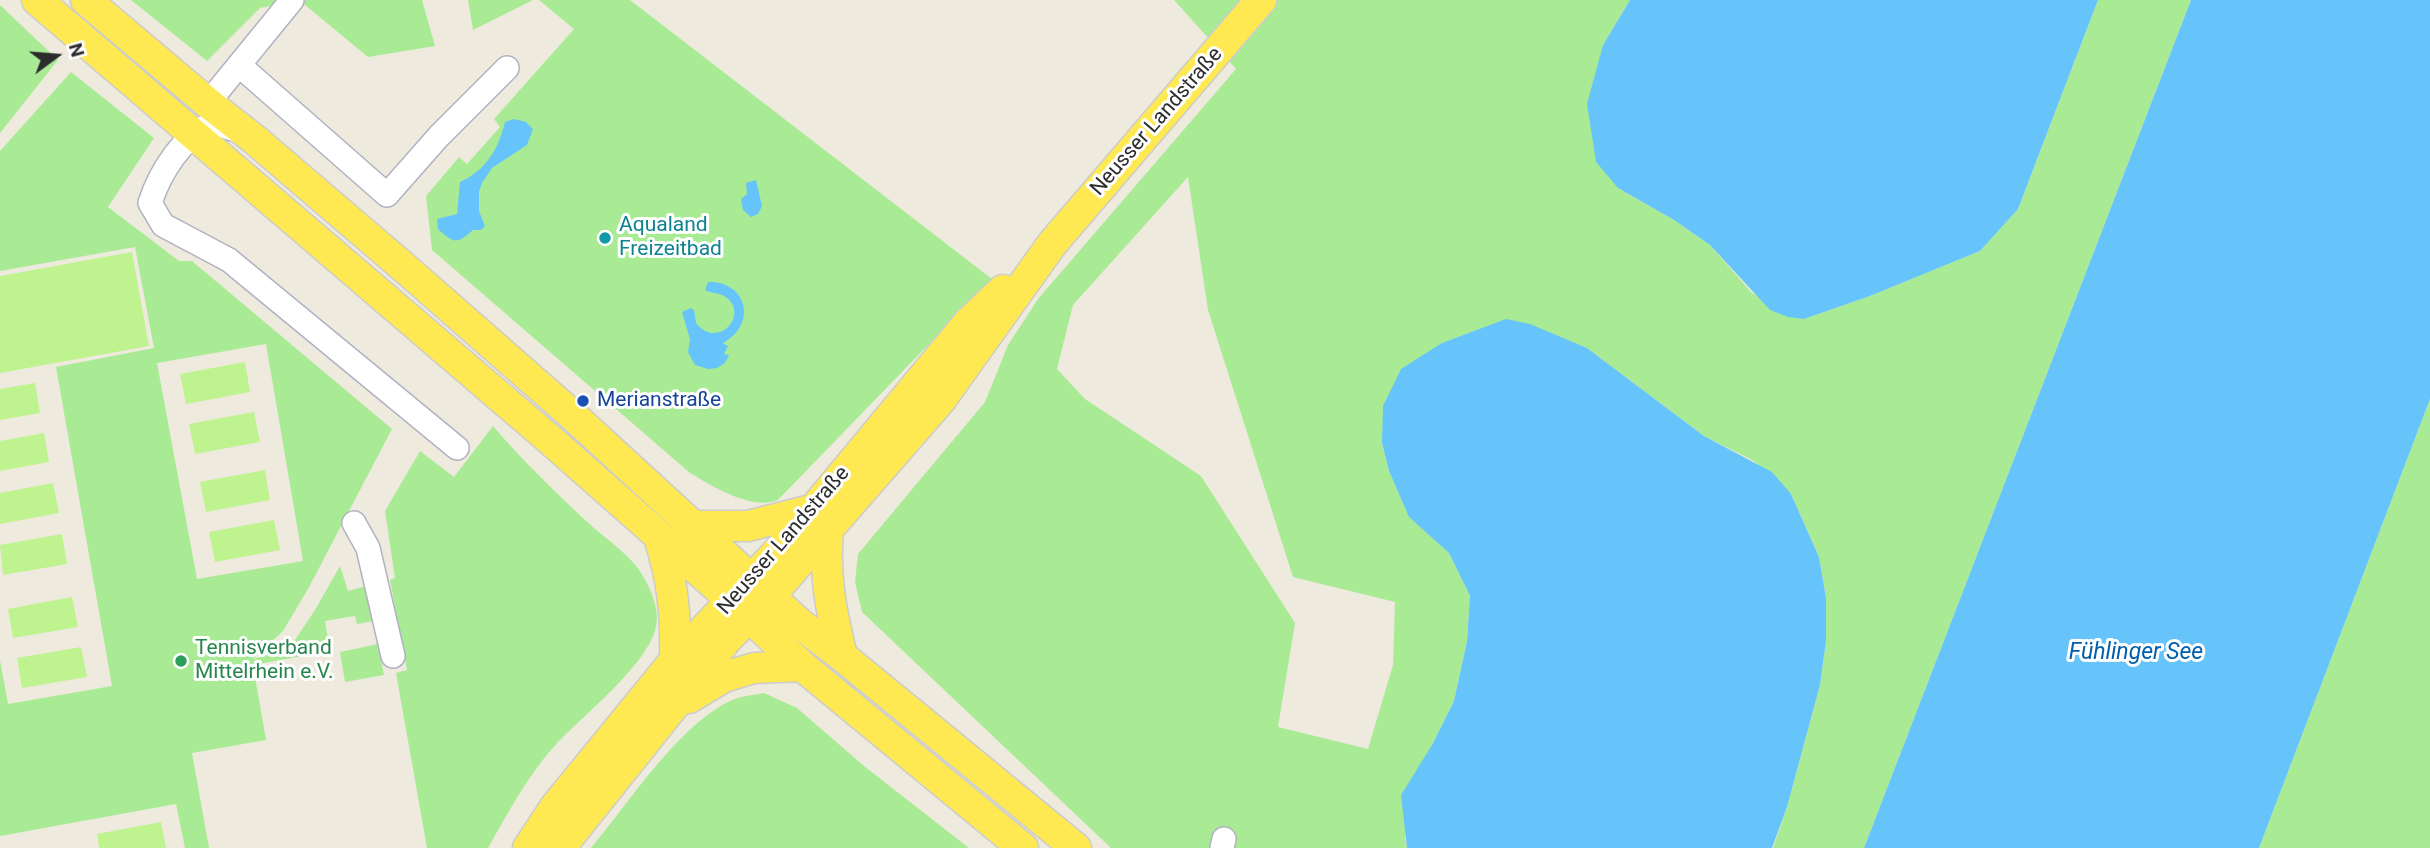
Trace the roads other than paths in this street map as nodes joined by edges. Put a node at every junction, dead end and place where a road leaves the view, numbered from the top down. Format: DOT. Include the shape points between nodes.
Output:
graph roads {
  1 [pos="37,0"];
  2 [pos="86,0"];
  3 [pos="292,0"];
  4 [pos="1261,0"];
  5 [pos="239,65"];
  6 [pos="507,68"];
  7 [pos="208,103"];
  8 [pos="194,134"];
  9 [pos="254,139"];
  10 [pos="457,448"];
  11 [pos="822,519"];
  12 [pos="354,523"];
  13 [pos="691,526"];
  14 [pos="659,537"];
  15 [pos="751,599"];
  16 [pos="393,656"];
  17 [pos="842,656"];
  18 [pos="675,660"];
  19 [pos="803,666"];
  20 [pos="671,709"];
  21 [pos="528,848"];
  22 [pos="560,848"];
  23 [pos="1023,848"];
  24 [pos="1076,848"];
  1 -- 8 [label="main road"];
  2 -- 7 [label="main road"];
  3 -- 5 [label="street"];
  4 -- 11 [label="main road, Neusser Landstraße" via="1052,244 968,323"];
  5 -- 6 [label="street" via="387,195"];
  5 -- 7 [label="street"];
  7 -- 9 [label="main road"];
  8 -- 9 [label="street" via="213,123"];
  8 -- 10 [label="street" via="158,178 150,203 163,225 229,260"];
  8 -- 14 [label="main road"];
  9 -- 13 [label="main road" via="570,412"];
  11 -- 13 [label="main road"];
  11 -- 15 [label="main road, Neusser Landstraße"];
  11 -- 17 [label="main road" via="827,589"];
  12 -- 16 [label="street" via="368,548"];
  13 -- 15 [label="main road"];
  14 -- 15 [label="main road"];
  14 -- 18 [label="main road" via="676,612"];
  15 -- 17 [label="main road" via="799,623"];
  15 -- 18 [label="main road, Neusser Landstraße"];
  15 -- 19 [label="main road"];
  15 -- 20 [label="main road, Neusser Landstraße" via="728,638"];
  17 -- 24 [label="main road"];
  18 -- 21 [label="main road, Neusser Landstraße" via="555,807"];
  19 -- 20 [label="main road" via="754,668 724,677"];
  19 -- 23 [label="main road"];
  20 -- 22 [label="main road, Neusser Landstraße"];
}
